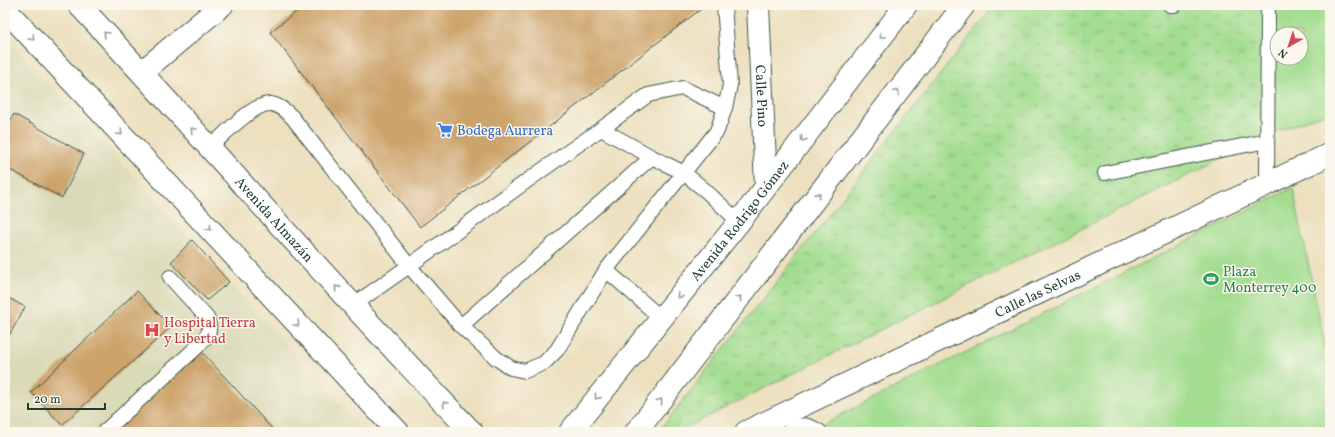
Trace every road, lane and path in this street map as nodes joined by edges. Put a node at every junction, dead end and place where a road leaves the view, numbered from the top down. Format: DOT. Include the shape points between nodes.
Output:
graph roads {
  1 [pos="79,5"];
  2 [pos="222,5"];
  3 [pos="724,5"];
  4 [pos="758,5"];
  5 [pos="906,5"];
  6 [pos="964,5"];
  7 [pos="1170,5"];
  8 [pos="1175,5"];
  9 [pos="1268,5"];
  10 [pos="5,9"];
  11 [pos="142,72"];
  12 [pos="725,108"];
  13 [pos="601,129"];
  14 [pos="1267,141"];
  15 [pos="209,148"];
  16 [pos="1330,154"];
  17 [pos="652,157"];
  18 [pos="684,173"];
  19 [pos="1105,173"];
  20 [pos="1267,183"];
  21 [pos="766,186"];
  22 [pos="739,222"];
  23 [pos="410,267"];
  24 [pos="606,270"];
  25 [pos="170,277"];
  26 [pos="353,305"];
  27 [pos="661,318"];
  28 [pos="461,326"];
  29 [pos="800,417"];
  30 [pos="104,432"];
  31 [pos="398,432"];
  32 [pos="472,432"];
  33 [pos="570,432"];
  34 [pos="636,432"];
  35 [pos="746,432"];
  36 [pos="788,432"];
  37 [pos="820,432"];
  11 -- 1 [label="main road, Avenida Almazán, one-way"];
  2 -- 11 [label="main road"];
  3 -- 12 [label="lane" via="730,85"];
  4 -- 21 [label="main road, Calle Pino"];
  5 -- 21 [label="main road, Avenida Rodrigo Gómez, one-way"];
  34 -- 6 [label="main road, one-way"];
  7 -- 8 [label="lane"];
  9 -- 14 [label="lane"];
  10 -- 31 [label="main road, one-way"];
  15 -- 11 [label="main road, Avenida Almazán, one-way"];
  12 -- 13 [label="lane" via="683,88 648,95"];
  12 -- 18 [label="lane" via="718,132"];
  13 -- 17 [label="lane"];
  13 -- 23 [label="lane"];
  14 -- 19 [label="lane"];
  14 -- 20 [label="lane"];
  15 -- 23 [label="lane" via="261,105 272,104 283,110 292,117"];
  26 -- 15 [label="main road, Avenida Almazán, one-way"];
  16 -- 20 [label="main road, Calle las Selvas"];
  17 -- 18 [label="lane"];
  17 -- 28 [label="lane"];
  18 -- 22 [label="lane"];
  18 -- 24 [label="lane"];
  20 -- 29 [label="main road, Calle las Selvas"];
  21 -- 22 [label="main road, Avenida Rodrigo Gómez"];
  22 -- 27 [label="main road, Avenida Rodrigo Gómez, one-way"];
  23 -- 26 [label="lane"];
  23 -- 28 [label="lane"];
  24 -- 27 [label="lane"];
  24 -- 28 [label="lane" via="557,350 544,363 525,371 511,368 496,358"];
  25 -- 30 [label="lane" via="207,318 210,330 197,347"];
  32 -- 26 [label="main road, Avenida Almazán, one-way"];
  27 -- 33 [label="main road, Avenida Rodrigo Gómez, one-way"];
  29 -- 35 [label="main road, Calle las Selvas"];
  29 -- 36 [label="lane" via="798,425"];
  29 -- 37 [label="lane"];
}
